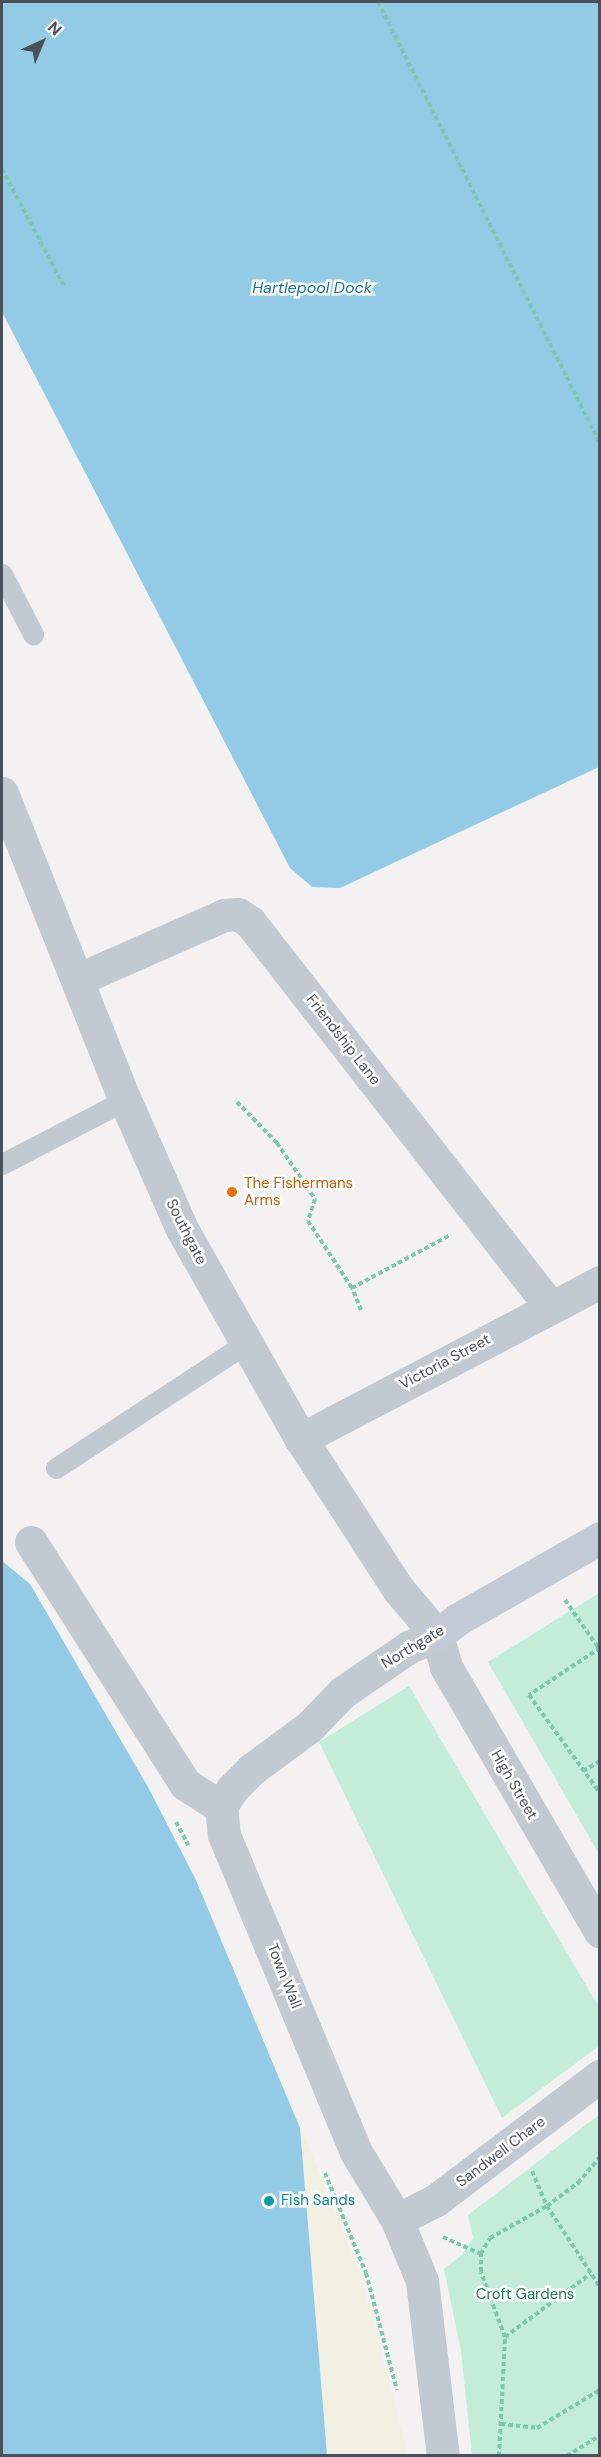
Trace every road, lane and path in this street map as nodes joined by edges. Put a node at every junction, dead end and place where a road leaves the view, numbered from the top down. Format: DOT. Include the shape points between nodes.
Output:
graph roads {
  1 [pos="378,2"];
  2 [pos="2,170"];
  3 [pos="64,286"];
  4 [pos="600,443"];
  5 [pos="2,574"];
  6 [pos="33,634"];
  7 [pos="2,794"];
  8 [pos="79,979"];
  9 [pos="125,1100"];
  10 [pos="237,1102"];
  11 [pos="2,1164"];
  12 [pos="454,1233"];
  13 [pos="352,1288"];
  14 [pos="596,1292"];
  15 [pos="551,1307"];
  16 [pos="360,1310"];
  17 [pos="245,1344"];
  18 [pos="301,1438"];
  19 [pos="56,1468"];
  20 [pos="600,1538"];
  21 [pos="31,1542"];
  22 [pos="543,1570"];
  23 [pos="437,1635"];
  24 [pos="599,1649"];
  25 [pos="600,1761"];
  26 [pos="583,1771"];
  27 [pos="600,1793"];
  28 [pos="221,1807"];
  29 [pos="172,1816"];
  30 [pos="191,1853"];
  31 [pos="600,1932"];
  32 [pos="600,2076"];
  33 [pos="600,2157"];
  34 [pos="321,2163"];
  35 [pos="547,2206"];
  36 [pos="397,2220"];
  37 [pos="590,2274"];
  38 [pos="600,2287"];
  39 [pos="505,2337"];
  40 [pos="600,2390"];
  41 [pos="399,2397"];
  42 [pos="501,2424"];
  43 [pos="600,2435"];
  44 [pos="443,2456"];
  45 [pos="499,2456"];
  46 [pos="567,2456"];
  1 -- 4 [label="path"];
  2 -- 3 [label="path"];
  5 -- 6 [label="lane"];
  7 -- 8 [label="street, Southgate"];
  8 -- 9 [label="street, Southgate"];
  8 -- 15 [label="street, Friendship Lane" via="224,915 238,914 250,922"];
  9 -- 11 [label="lane"];
  9 -- 17 [label="street, Southgate" via="182,1229"];
  10 -- 13 [label="path" via="277,1143 315,1199 308,1221"];
  12 -- 13 [label="path"];
  13 -- 16 [label="path"];
  14 -- 15 [label="street, Victoria Street"];
  15 -- 18 [label="street, Victoria Street"];
  17 -- 18 [label="street, Southgate"];
  17 -- 19 [label="lane"];
  18 -- 23 [label="street, Southgate" via="398,1589"];
  20 -- 22 [label="street, Northgate"];
  21 -- 28 [label="street" via="185,1784"];
  22 -- 23 [label="street, Northgate"];
  22 -- 24 [label="path"];
  23 -- 28 [label="street, Northgate" via="409,1647 343,1692 309,1727 252,1769"];
  23 -- 31 [label="street, High Street" via="446,1667"];
  24 -- 26 [label="path" via="529,1695"];
  25 -- 26 [label="path"];
  26 -- 27 [label="path"];
  28 -- 36 [label="street, Town Wall" via="224,1835 356,2152"];
  29 -- 30 [label="path"];
  32 -- 36 [label="street, Sandwell Chare" via="436,2200"];
  33 -- 35 [label="path" via="578,2183"];
  34 -- 41 [label="path" via="366,2273"];
  35 -- 37 [label="path"];
  35 -- 39 [label="path" via="490,2238 481,2254 482,2272"];
  36 -- 44 [label="street, Town Wall" via="422,2281"];
  37 -- 38 [label="path"];
  37 -- 39 [label="path"];
  39 -- 42 [label="path"];
  40 -- 42 [label="path" via="537,2428"];
  42 -- 45 [label="path"];
  43 -- 46 [label="path"];
}
